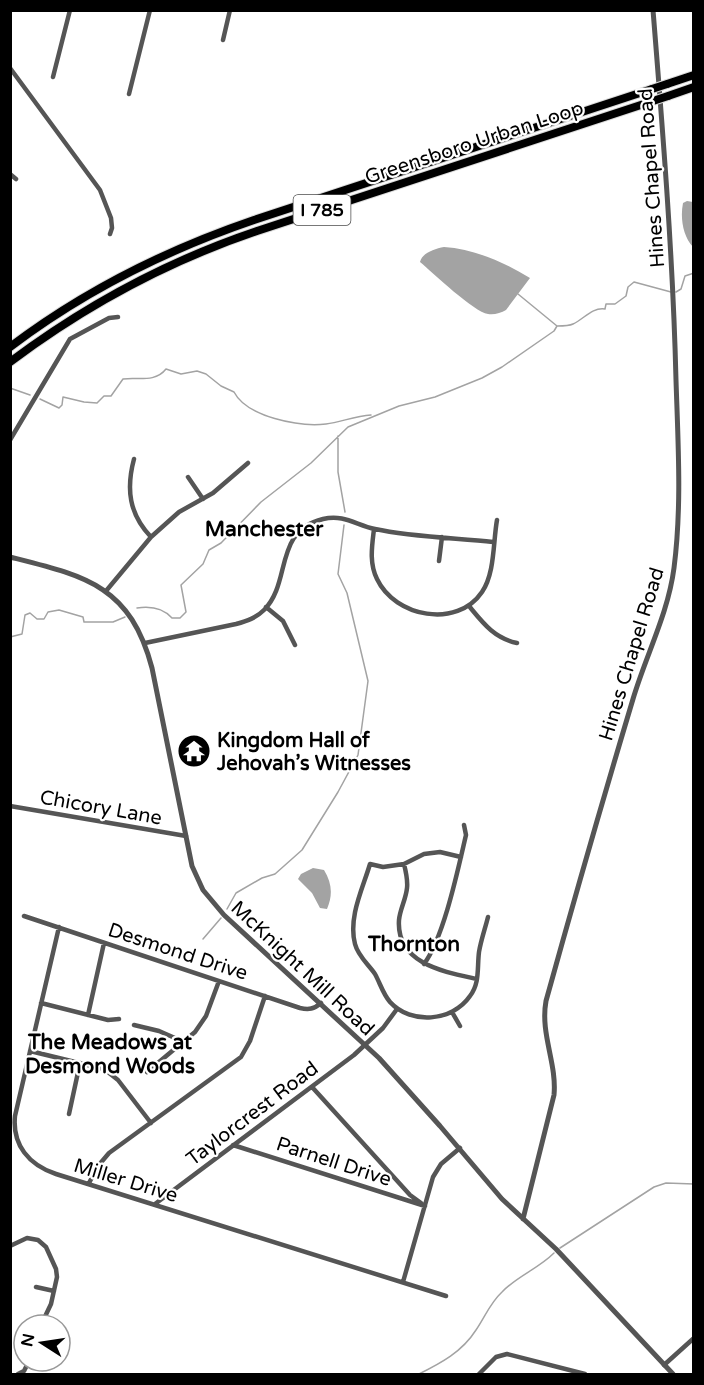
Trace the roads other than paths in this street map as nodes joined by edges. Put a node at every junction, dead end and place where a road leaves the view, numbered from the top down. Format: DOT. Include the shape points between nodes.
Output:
graph roads {
  1 [pos="70,10"];
  2 [pos="150,10"];
  3 [pos="230,10"];
  4 [pos="653,10"];
  5 [pos="223,40"];
  6 [pos="10,68"];
  7 [pos="693,75"];
  8 [pos="53,76"];
  9 [pos="693,87"];
  10 [pos="129,94"];
  11 [pos="10,174"];
  12 [pos="16,179"];
  13 [pos="110,234"];
  14 [pos="118,316"];
  15 [pos="10,347"];
  16 [pos="10,362"];
  17 [pos="10,440"];
  18 [pos="134,459"];
  19 [pos="248,463"];
  20 [pos="188,477"];
  21 [pos="203,499"];
  22 [pos="496,520"];
  23 [pos="374,529"];
  24 [pos="151,537"];
  25 [pos="442,537"];
  26 [pos="493,542"];
  27 [pos="10,556"];
  28 [pos="439,561"];
  29 [pos="106,591"];
  30 [pos="470,606"];
  31 [pos="266,607"];
  32 [pos="145,643"];
  33 [pos="517,643"];
  34 [pos="295,645"];
  35 [pos="10,806"];
  36 [pos="464,825"];
  37 [pos="186,836"];
  38 [pos="461,856"];
  39 [pos="404,864"];
  40 [pos="24,915"];
  41 [pos="488,917"];
  42 [pos="59,927"];
  43 [pos="105,943"];
  44 [pos="424,964"];
  45 [pos="477,979"];
  46 [pos="219,981"];
  47 [pos="265,996"];
  48 [pos="321,1003"];
  49 [pos="41,1004"];
  50 [pos="397,1009"];
  51 [pos="452,1012"];
  52 [pos="88,1015"];
  53 [pos="119,1019"];
  54 [pos="134,1025"];
  55 [pos="460,1026"];
  56 [pos="184,1042"];
  57 [pos="366,1046"];
  58 [pos="30,1051"];
  59 [pos="80,1063"];
  60 [pos="147,1072"];
  61 [pos="312,1087"];
  62 [pos="69,1114"];
  63 [pos="151,1123"];
  64 [pos="233,1145"];
  65 [pos="459,1148"];
  66 [pos="89,1184"];
  67 [pos="155,1204"];
  68 [pos="425,1206"];
  69 [pos="524,1220"];
  70 [pos="10,1245"];
  71 [pos="403,1282"];
  72 [pos="36,1287"];
  73 [pos="54,1291"];
  74 [pos="446,1296"];
  75 [pos="47,1313"];
  76 [pos="693,1338"];
  77 [pos="664,1365"];
  78 [pos="480,1374"];
  79 [pos="585,1374"];
  80 [pos="673,1374"];
  1 -- 8 [label="street"];
  2 -- 10 [label="street"];
  3 -- 5 [label="street"];
  4 -- 69 [label="street, Hines Chapel Road" via="674,292 677,539 665,608 633,699 546,1001 543,1024 555,1088"];
  6 -- 13 [label="street" via="100,190 111,218"];
  7 -- 15 [label="highway, Greensboro Urban Loop / I 785, bridge" via="196,241 105,285"];
  9 -- 16 [label="highway, Greensboro Urban Loop / I 785, bridge" via="201,252 110,295"];
  11 -- 12 [label="street"];
  14 -- 17 [label="street" via="70,339"];
  18 -- 24 [label="street" via="129,499 138,521"];
  19 -- 21 [label="street"];
  20 -- 21 [label="street"];
  21 -- 24 [label="street" via="179,512"];
  22 -- 26 [label="street"];
  23 -- 25 [label="street"];
  23 -- 30 [label="street" via="373,568 385,592 396,602 436,615 449,615"];
  23 -- 31 [label="street" via="337,517 315,521 288,547 277,589"];
  24 -- 29 [label="street"];
  25 -- 26 [label="street"];
  25 -- 28 [label="street"];
  26 -- 30 [label="street" via="487,584"];
  27 -- 29 [label="street, McKnight Mill Road" via="75,574"];
  29 -- 32 [label="street, McKnight Mill Road" via="130,616"];
  30 -- 33 [label="street" via="492,632"];
  31 -- 32 [label="street" via="251,620"];
  31 -- 34 [label="street" via="283,621"];
  32 -- 37 [label="street, McKnight Mill Road"];
  35 -- 37 [label="street, Chicory Lane"];
  36 -- 38 [label="street"];
  37 -- 48 [label="street, McKnight Mill Road" via="196,875 207,896"];
  38 -- 39 [label="street" via="424,854"];
  38 -- 44 [label="street" via="443,922"];
  39 -- 44 [label="street" via="407,888 399,920 401,935 413,956"];
  39 -- 50 [label="street" via="370,864 354,922 358,953"];
  40 -- 42 [label="street, Desmond Drive"];
  41 -- 45 [label="street"];
  42 -- 43 [label="street, Desmond Drive"];
  42 -- 49 [label="street, Miller Drive"];
  43 -- 46 [label="street, Desmond Drive"];
  43 -- 52 [label="street"];
  44 -- 45 [label="street"];
  45 -- 51 [label="street" via="471,995"];
  46 -- 47 [label="street, Desmond Drive"];
  46 -- 56 [label="street" via="206,1016"];
  47 -- 48 [label="street, Desmond Drive" via="308,1010"];
  47 -- 63 [label="street" via="241,1057"];
  48 -- 57 [label="street, McKnight Mill Road"];
  49 -- 52 [label="street"];
  49 -- 58 [label="street, Miller Drive"];
  50 -- 51 [label="street" via="426,1018"];
  50 -- 57 [label="street, Taylorcrest Road"];
  51 -- 55 [label="street"];
  52 -- 53 [label="street"];
  54 -- 56 [label="street"];
  56 -- 60 [label="street"];
  57 -- 61 [label="street, Taylorcrest Road"];
  57 -- 65 [label="street, McKnight Mill Road"];
  58 -- 59 [label="street"];
  58 -- 66 [label="street, Miller Drive" via="15,1116 18,1141 36,1165"];
  59 -- 62 [label="street"];
  59 -- 63 [label="street" via="111,1074"];
  61 -- 64 [label="street, Taylorcrest Road"];
  61 -- 68 [label="street" via="410,1195"];
  63 -- 66 [label="street" via="102,1160"];
  64 -- 67 [label="street, Taylorcrest Road"];
  64 -- 68 [label="street, Parnell Drive"];
  65 -- 68 [label="street" via="435,1172"];
  65 -- 69 [label="street, McKnight Mill Road"];
  66 -- 67 [label="street, Miller Drive"];
  67 -- 71 [label="street, Miller Drive"];
  68 -- 71 [label="street"];
  69 -- 77 [label="street, McKnight Mill Road"];
  70 -- 73 [label="street" via="32,1238 44,1244 56,1269"];
  71 -- 74 [label="street, Miller Drive"];
  72 -- 73 [label="street"];
  73 -- 75 [label="street"];
  76 -- 77 [label="street"];
  77 -- 80 [label="street, McKnight Mill Road"];
  78 -- 79 [label="street" via="496,1357 507,1354"];
}
